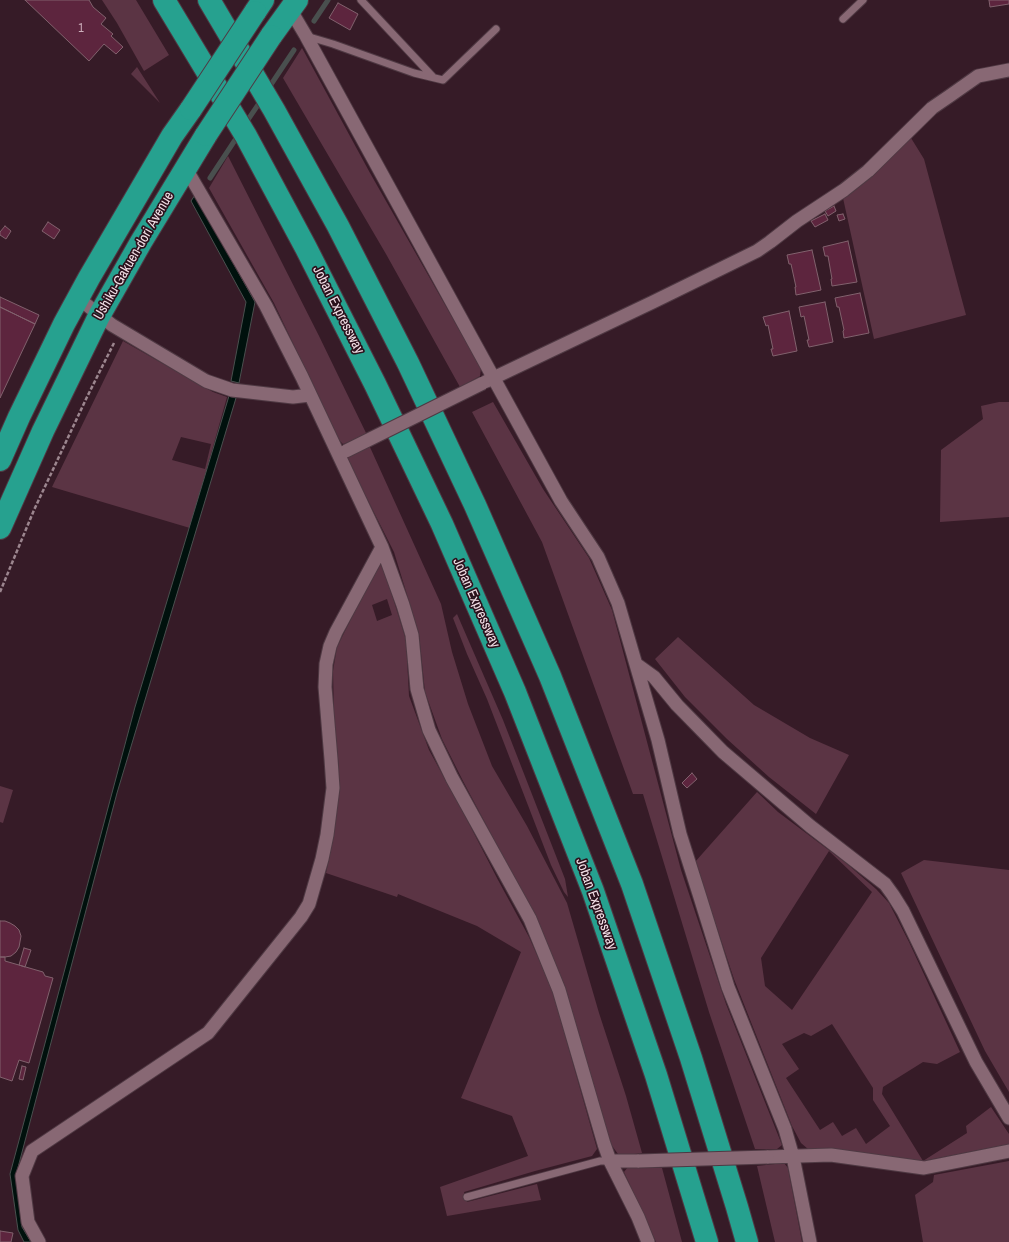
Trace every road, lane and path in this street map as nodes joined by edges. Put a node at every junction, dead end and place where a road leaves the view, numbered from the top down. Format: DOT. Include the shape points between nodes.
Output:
graph roads {
  1 [pos="164,0"];
  2 [pos="208,0"];
  3 [pos="361,0"];
  4 [pos="863,0"];
  5 [pos="293,5"];
  6 [pos="259,6"];
  7 [pos="843,19"];
  8 [pos="496,29"];
  9 [pos="306,36"];
  10 [pos="1009,70"];
  11 [pos="433,78"];
  12 [pos="185,167"];
  13 [pos="78,298"];
  14 [pos="99,316"];
  15 [pos="121,331"];
  16 [pos="488,380"];
  17 [pos="310,395"];
  18 [pos="342,453"];
  19 [pos="0,460"];
  20 [pos="0,528"];
  21 [pos="382,547"];
  22 [pos="0,592"];
  23 [pos="636,664"];
  24 [pos="1009,1118"];
  25 [pos="1009,1151"];
  26 [pos="793,1157"];
  27 [pos="610,1161"];
  28 [pos="467,1197"];
  29 [pos="38,1242"];
  30 [pos="648,1242"];
  31 [pos="707,1242"];
  32 [pos="747,1242"];
  33 [pos="810,1242"];
  1 -- 31 [label="highway, Joban Expressway" via="246,136 306,248 376,384 442,524 515,692 593,891 656,1075"];
  2 -- 32 [label="highway" via="274,110 405,356 475,505 550,676 632,884 692,1058"];
  3 -- 11 [label="lane"];
  4 -- 7 [label="lane"];
  5 -- 9 [label="street"];
  5 -- 12 [label="highway, Ushiku-Gakuen-dori Avenue, bridge"];
  6 -- 13 [label="highway, Ushiku-Gakuen-dori Avenue, bridge" via="172,136"];
  8 -- 11 [label="lane" via="443,80"];
  9 -- 11 [label="lane"];
  9 -- 16 [label="street"];
  10 -- 16 [label="street" via="978,76 932,108 868,171 757,251"];
  12 -- 14 [label="highway, Ushiku-Gakuen-dori Avenue"];
  12 -- 17 [label="street" via="266,306"];
  13 -- 14 [label="street"];
  13 -- 19 [label="highway, Ushiku-Gakuen-dori Avenue"];
  14 -- 15 [label="street"];
  14 -- 20 [label="highway, Ushiku-Gakuen-dori Avenue"];
  15 -- 17 [label="street" via="206,381 232,390 293,397"];
  15 -- 22 [label="path" via="34,510"];
  16 -- 18 [label="street, bridge"];
  16 -- 23 [label="street" via="598,557 618,603"];
  17 -- 18 [label="street"];
  18 -- 21 [label="street"];
  21 -- 27 [label="street" via="412,635 416,689 429,730 452,778 530,919 559,990"];
  21 -- 29 [label="street" via="336,632 326,664 325,688 332,788 327,835 309,904 208,1033 32,1150 22,1176 28,1222"];
  23 -- 24 [label="street" via="654,677 676,705 723,752 810,826 885,884 903,912 976,1062"];
  23 -- 26 [label="street" via="658,740 680,834 728,987 785,1129"];
  25 -- 26 [label="street" via="924,1168 831,1155"];
  26 -- 27 [label="street, bridge"];
  26 -- 33 [label="street"];
  27 -- 28 [label="lane" via="600,1161"];
  27 -- 30 [label="street"];
}
